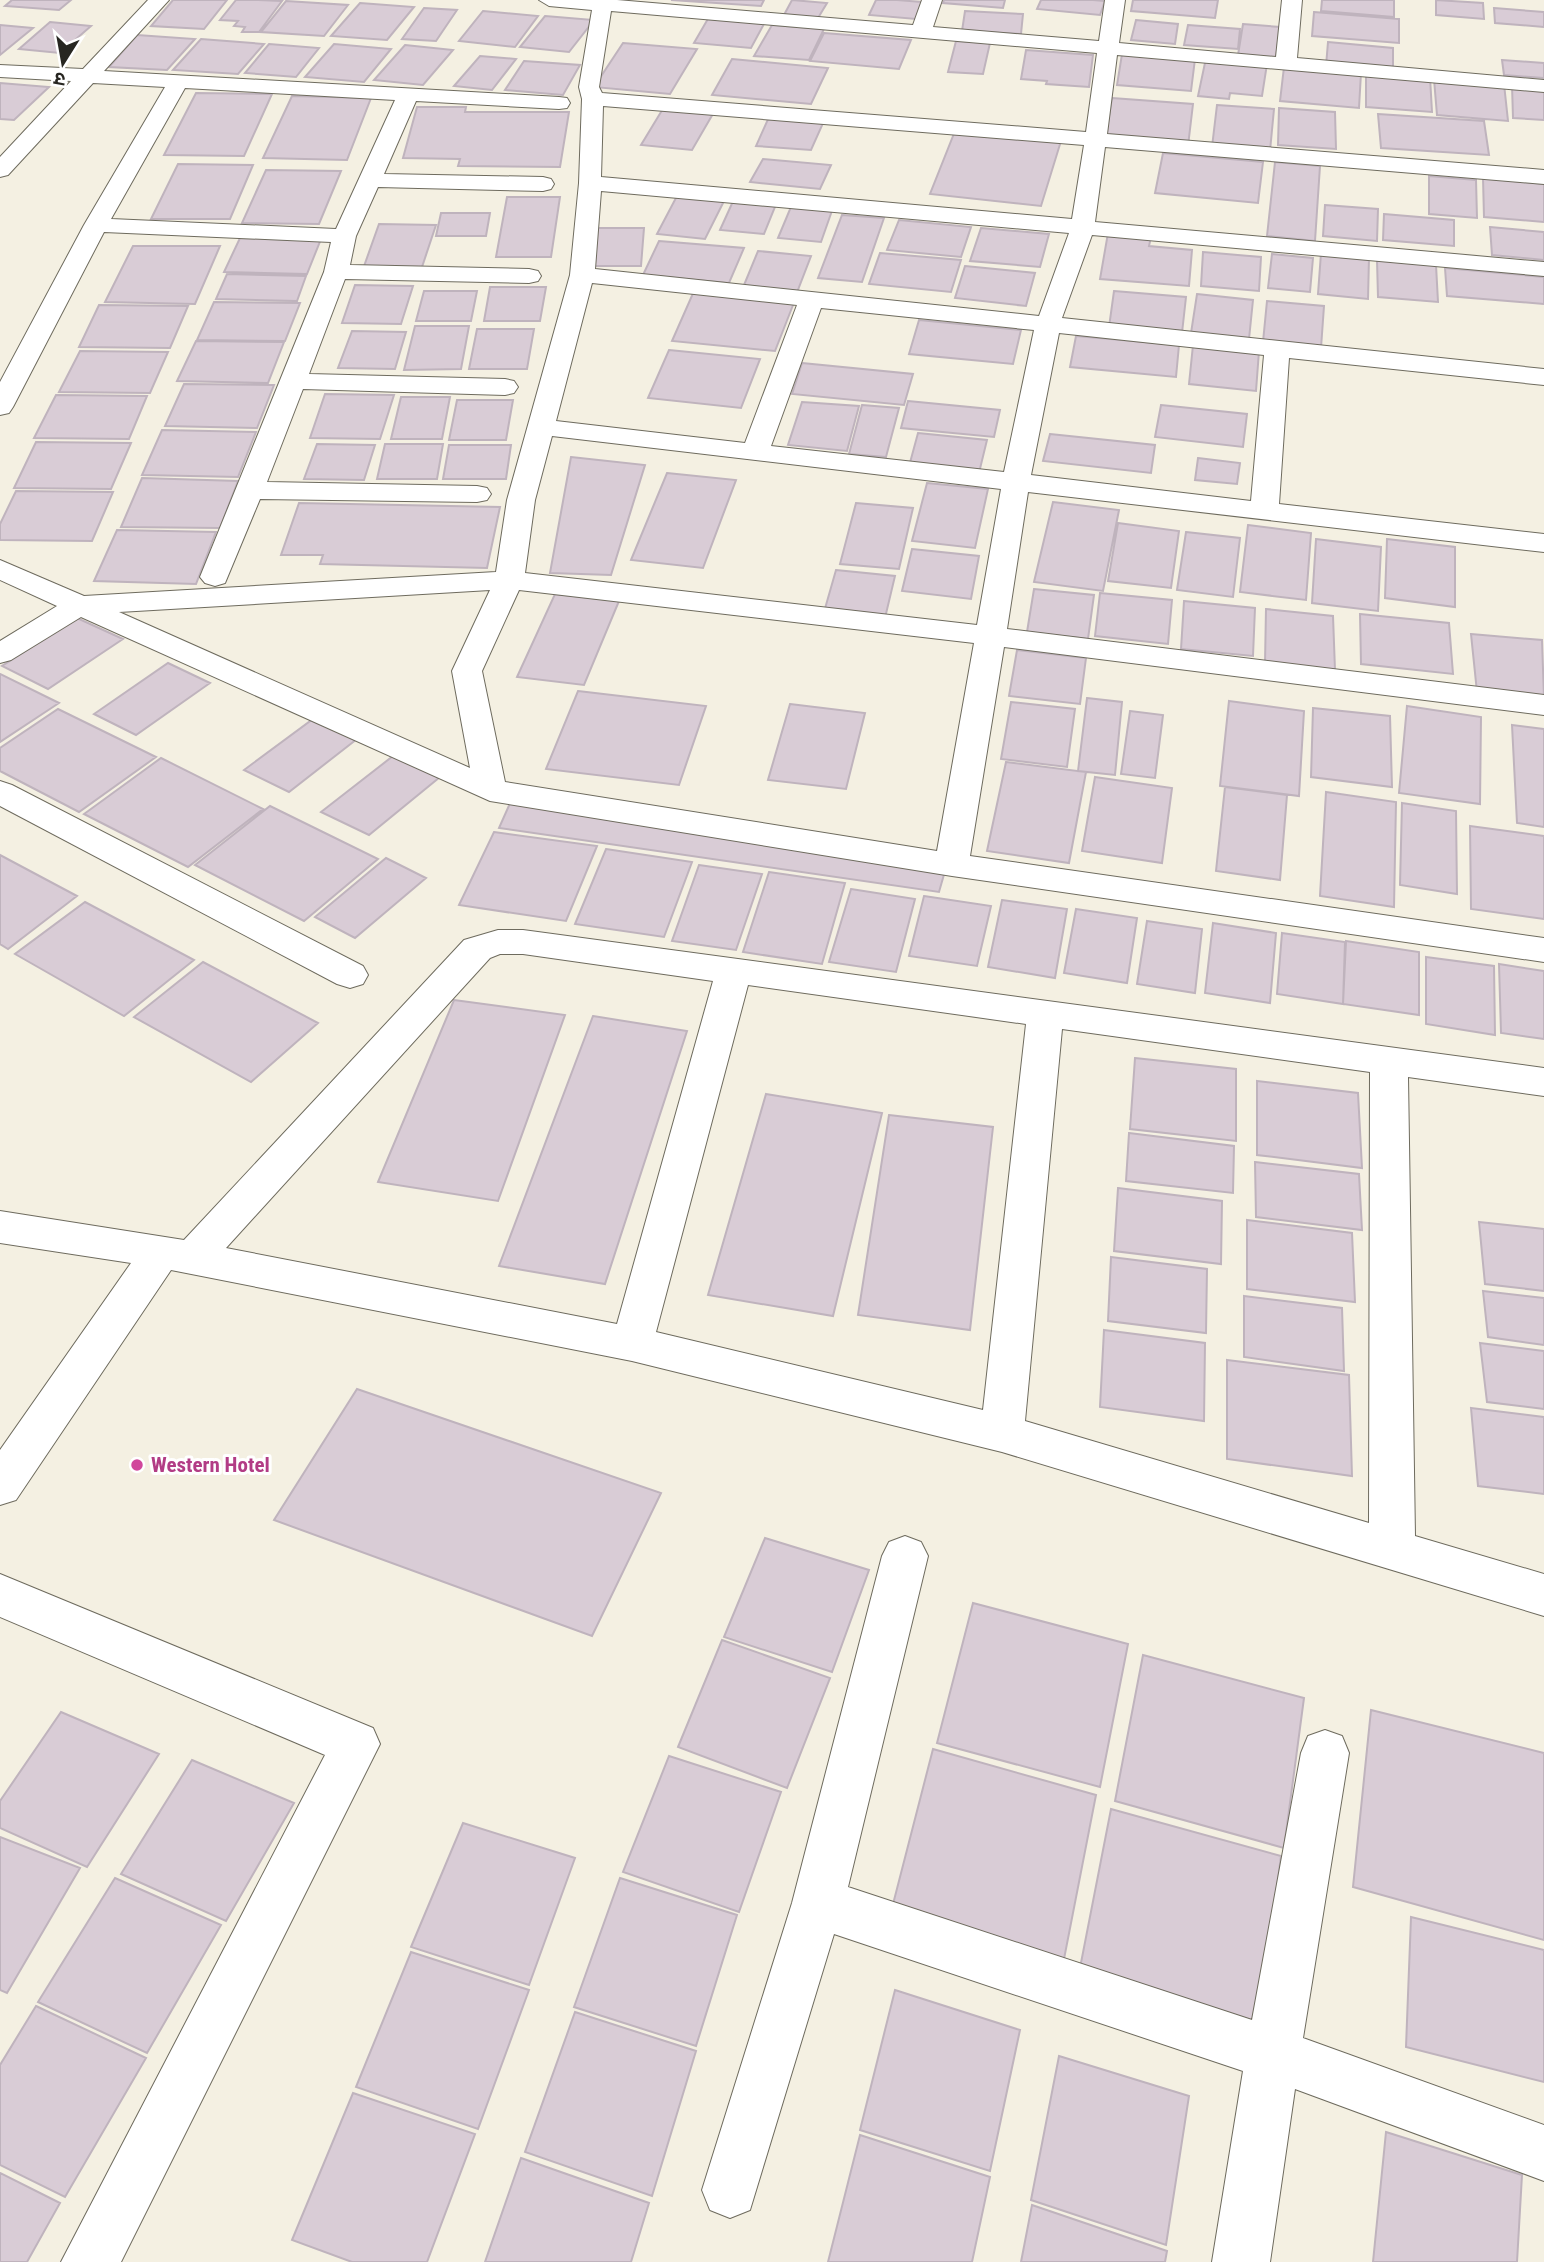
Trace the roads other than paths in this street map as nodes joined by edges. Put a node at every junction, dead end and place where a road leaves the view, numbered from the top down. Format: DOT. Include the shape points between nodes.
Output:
graph roads {
  1 [pos="159,0"];
  2 [pos="549,0"];
  3 [pos="770,0"];
  4 [pos="932,0"];
  5 [pos="1115,0"];
  6 [pos="1292,0"];
  7 [pos="602,2"];
  8 [pos="760,19"];
  9 [pos="921,32"];
  10 [pos="1108,48"];
  11 [pos="1286,63"];
  12 [pos="0,71"];
  13 [pos="88,78"];
  14 [pos="179,80"];
  15 [pos="1544,86"];
  16 [pos="408,95"];
  17 [pos="593,99"];
  18 [pos="559,103"];
  19 [pos="1093,140"];
  20 [pos="0,170"];
  21 [pos="1544,177"];
  22 [pos="369,180"];
  23 [pos="590,183"];
  24 [pos="543,184"];
  25 [pos="96,225"];
  26 [pos="1083,228"];
  27 [pos="344,236"];
  28 [pos="1544,269"];
  29 [pos="336,272"];
  30 [pos="582,275"];
  31 [pos="529,276"];
  32 [pos="811,300"];
  33 [pos="1048,324"];
  34 [pos="1277,348"];
  35 [pos="1544,377"];
  36 [pos="293,381"];
  37 [pos="505,387"];
  38 [pos="0,407"];
  39 [pos="540,427"];
  40 [pos="755,453"];
  41 [pos="1016,483"];
  42 [pos="250,490"];
  43 [pos="477,494"];
  44 [pos="1264,511"];
  45 [pos="1544,543"];
  46 [pos="0,569"];
  47 [pos="215,577"];
  48 [pos="509,580"];
  49 [pos="79,605"];
  50 [pos="990,636"];
  51 [pos="0,654"];
  52 [pos="1544,705"];
  53 [pos="490,790"];
  54 [pos="0,792"];
  55 [pos="952,865"];
  56 [pos="1544,950"];
  57 [pos="734,971"];
  58 [pos="350,975"];
  59 [pos="1045,1014"];
  60 [pos="1390,1061"];
  61 [pos="1544,1082"];
  62 [pos="0,1227"];
  63 [pos="176,1255"];
  64 [pos="632,1344"];
  65 [pos="1002,1433"];
  66 [pos="0,1486"];
  67 [pos="1392,1550"];
  68 [pos="905,1556"];
  69 [pos="0,1595"];
  70 [pos="1544,1595"];
  71 [pos="1325,1753"];
  72 [pos="818,1903"];
  73 [pos="1273,2054"];
  74 [pos="1544,2153"];
  75 [pos="730,2190"];
  76 [pos="90,2262"];
  77 [pos="1241,2262"];
  1 -- 13 [label="street"];
  2 -- 7 [label="street"];
  3 -- 8 [label="street"];
  4 -- 9 [label="street"];
  5 -- 10 [label="street"];
  6 -- 11 [label="street"];
  7 -- 8 [label="street"];
  7 -- 17 [label="street" via="589,86"];
  8 -- 9 [label="street"];
  9 -- 10 [label="street"];
  10 -- 11 [label="street"];
  10 -- 19 [label="street"];
  11 -- 15 [label="street"];
  12 -- 13 [label="street"];
  13 -- 14 [label="street"];
  13 -- 20 [label="street"];
  14 -- 16 [label="street"];
  14 -- 25 [label="street"];
  16 -- 18 [label="street"];
  16 -- 22 [label="street"];
  17 -- 19 [label="street"];
  17 -- 23 [label="street"];
  19 -- 21 [label="street"];
  19 -- 26 [label="street"];
  22 -- 24 [label="street"];
  22 -- 27 [label="street"];
  23 -- 26 [label="street"];
  23 -- 30 [label="street"];
  25 -- 27 [label="street"];
  25 -- 38 [label="street"];
  26 -- 28 [label="street"];
  26 -- 33 [label="street"];
  27 -- 29 [label="street"];
  29 -- 31 [label="street"];
  29 -- 36 [label="street"];
  30 -- 32 [label="street"];
  30 -- 39 [label="street"];
  32 -- 33 [label="street"];
  32 -- 40 [label="street"];
  33 -- 34 [label="street"];
  33 -- 41 [label="street"];
  34 -- 35 [label="street"];
  34 -- 44 [label="street"];
  36 -- 37 [label="street"];
  36 -- 42 [label="street"];
  39 -- 40 [label="street"];
  39 -- 48 [label="street" via="521,500"];
  40 -- 41 [label="street"];
  41 -- 44 [label="street"];
  41 -- 50 [label="street"];
  42 -- 43 [label="street"];
  42 -- 47 [label="street"];
  44 -- 45 [label="street"];
  46 -- 49 [label="street"];
  48 -- 49 [label="street"];
  48 -- 50 [label="street"];
  48 -- 53 [label="street" via="467,671"];
  49 -- 51 [label="street"];
  49 -- 53 [label="street"];
  50 -- 52 [label="street"];
  50 -- 55 [label="street"];
  53 -- 55 [label="street"];
  54 -- 58 [label="street"];
  55 -- 56 [label="street"];
  57 -- 59 [label="street"];
  57 -- 63 [label="street" via="523,942 477,949"];
  57 -- 64 [label="street"];
  59 -- 60 [label="street"];
  59 -- 65 [label="street"];
  60 -- 61 [label="street"];
  60 -- 67 [label="street"];
  62 -- 63 [label="street"];
  63 -- 64 [label="street"];
  63 -- 66 [label="street"];
  64 -- 65 [label="street"];
  65 -- 67 [label="street"];
  67 -- 70 [label="street"];
  68 -- 72 [label="street"];
  69 -- 76 [label="street" via="356,1744"];
  71 -- 73 [label="street"];
  72 -- 73 [label="street"];
  72 -- 75 [label="street"];
  73 -- 74 [label="street"];
  73 -- 77 [label="street"];
}
